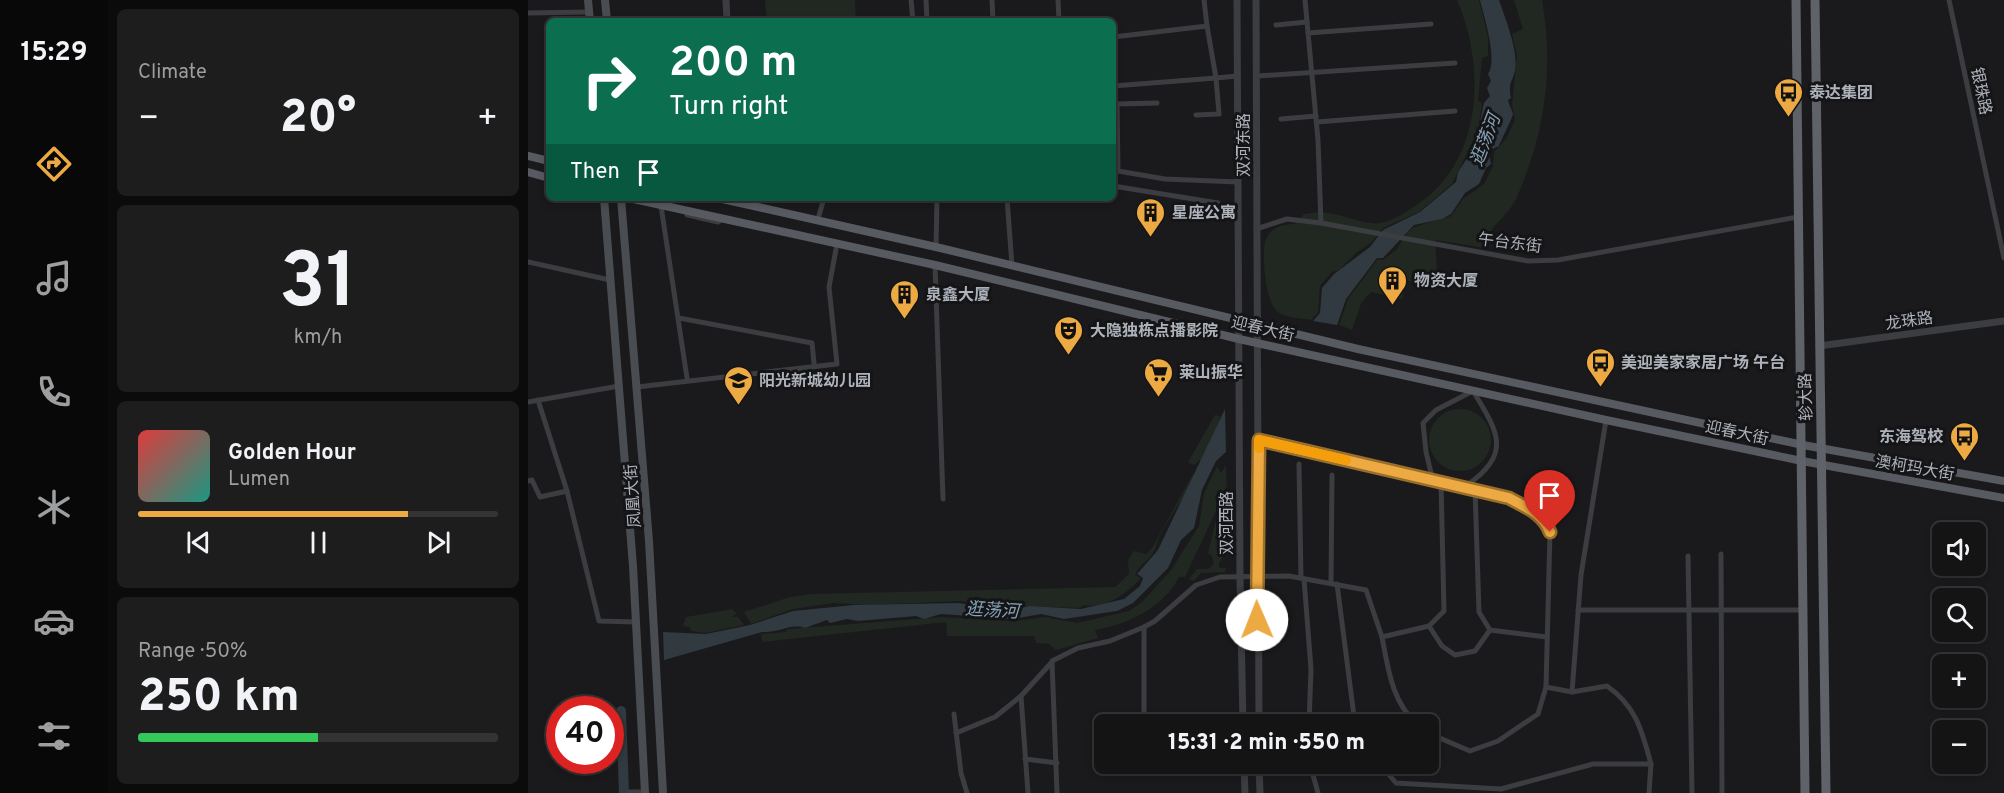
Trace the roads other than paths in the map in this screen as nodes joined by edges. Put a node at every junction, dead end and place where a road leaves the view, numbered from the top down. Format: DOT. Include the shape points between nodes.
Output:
graph roads {
  1 [pos="588,0"];
  2 [pos="605,0"];
  3 [pos="726,0"];
  4 [pos="911,0"];
  5 [pos="926,0"];
  6 [pos="992,0"];
  7 [pos="1058,0"];
  8 [pos="1204,0"];
  9 [pos="1237,0"];
  10 [pos="1256,0"];
  11 [pos="1305,0"];
  12 [pos="1796,0"];
  13 [pos="1815,0"];
  14 [pos="1949,0"];
  15 [pos="589,12"];
  16 [pos="528,13"];
  17 [pos="590,18"];
  18 [pos="607,18"];
  19 [pos="727,18"];
  20 [pos="913,18"];
  21 [pos="927,18"];
  22 [pos="993,18"];
  23 [pos="1059,18"];
  24 [pos="1307,22"];
  25 [pos="1431,24"];
  26 [pos="1276,25"];
  27 [pos="1207,26"];
  28 [pos="1308,33"];
  29 [pos="1116,37"];
  30 [pos="1455,63"];
  31 [pos="1312,72"];
  32 [pos="1238,76"];
  33 [pos="1257,76"];
  34 [pos="1216,78"];
  35 [pos="1116,86"];
  36 [pos="1157,103"];
  37 [pos="1455,111"];
  38 [pos="1196,115"];
  39 [pos="1281,119"];
  40 [pos="1316,119"];
  41 [pos="528,156"];
  42 [pos="546,160"];
  43 [pos="528,172"];
  44 [pos="546,177"];
  45 [pos="1238,182"];
  46 [pos="1116,186"];
  47 [pos="604,201"];
  48 [pos="621,201"];
  49 [pos="641,201"];
  50 [pos="737,201"];
  51 [pos="823,201"];
  52 [pos="937,201"];
  53 [pos="1007,201"];
  54 [pos="1218,203"];
  55 [pos="661,206"];
  56 [pos="1798,217"];
  57 [pos="818,219"];
  58 [pos="1321,223"];
  59 [pos="1256,229"];
  60 [pos="837,244"];
  61 [pos="936,247"];
  62 [pos="2004,258"];
  63 [pos="528,262"];
  64 [pos="935,264"];
  65 [pos="1012,266"];
  66 [pos="610,280"];
  67 [pos="678,318"];
  68 [pos="2004,321"];
  69 [pos="1240,322"];
  70 [pos="1256,326"];
  71 [pos="1239,339"];
  72 [pos="1258,343"];
  73 [pos="1818,346"];
  74 [pos="814,363"];
  75 [pos="687,378"];
  76 [pos="619,386"];
  77 [pos="637,387"];
  78 [pos="1473,391"];
  79 [pos="538,400"];
  80 [pos="528,402"];
  81 [pos="1606,420"];
  82 [pos="1259,440"];
  83 [pos="1803,445"];
  84 [pos="1822,449"];
  85 [pos="1802,461"];
  86 [pos="1299,464"];
  87 [pos="1821,465"];
  88 [pos="1332,475"];
  89 [pos="528,481"];
  90 [pos="1433,481"];
  91 [pos="2004,481"];
  92 [pos="1441,482"];
  93 [pos="1466,486"];
  94 [pos="1475,490"];
  95 [pos="567,491"];
  96 [pos="943,498"];
  97 [pos="2004,498"];
  98 [pos="1721,554"];
  99 [pos="1688,556"];
  100 [pos="1240,578"];
  101 [pos="1257,578"];
  102 [pos="1302,579"];
  103 [pos="1334,584"];
  104 [pos="1688,609"];
  105 [pos="1721,609"];
  106 [pos="1578,610"];
  107 [pos="1803,610"];
  108 [pos="636,622"];
  109 [pos="1429,626"];
  110 [pos="1144,627"];
  111 [pos="1490,630"];
  112 [pos="1382,637"];
  113 [pos="1547,637"];
  114 [pos="1052,662"];
  115 [pos="1546,687"];
  116 [pos="1572,692"];
  117 [pos="1021,696"];
  118 [pos="954,714"];
  119 [pos="1144,714"];
  120 [pos="1243,714"];
  121 [pos="1259,714"];
  122 [pos="1309,714"];
  123 [pos="1354,714"];
  124 [pos="1406,714"];
  125 [pos="956,734"];
  126 [pos="1439,740"];
  127 [pos="1025,759"];
  128 [pos="1057,763"];
  129 [pos="1651,764"];
  130 [pos="1244,774"];
  131 [pos="1259,774"];
  132 [pos="1313,774"];
  133 [pos="1388,774"];
  134 [pos="630,793"];
  135 [pos="643,793"];
  136 [pos="663,793"];
  137 [pos="967,793"];
  138 [pos="1028,793"];
  139 [pos="1057,793"];
  140 [pos="1245,793"];
  141 [pos="1260,793"];
  142 [pos="1318,793"];
  143 [pos="1649,793"];
  144 [pos="1692,793"];
  145 [pos="1722,793"];
  146 [pos="1805,793"];
  147 [pos="1826,793"];
  1 -- 15 [label="main road"];
  2 -- 18 [label="main road"];
  3 -- 19 [label="street"];
  4 -- 20 [label="street"];
  5 -- 21 [label="street"];
  6 -- 22 [label="street"];
  7 -- 23 [label="street"];
  8 -- 27 [label="street"];
  9 -- 32 [label="street, 双河东路"];
  10 -- 33 [label="street, 双河东路"];
  11 -- 24 [label="street"];
  12 -- 56 [label="highway, 轸大路"];
  13 -- 73 [label="highway, 轸大路"];
  14 -- 62 [label="street, 银珠路"];
  15 -- 16 [label="street"];
  15 -- 17 [label="main road"];
  24 -- 26 [label="street"];
  24 -- 28 [label="street"];
  25 -- 28 [label="street"];
  27 -- 29 [label="street"];
  27 -- 34 [label="street"];
  28 -- 31 [label="street"];
  30 -- 31 [label="street"];
  31 -- 33 [label="street"];
  31 -- 40 [label="street"];
  32 -- 34 [label="street"];
  32 -- 45 [label="street, 双河东路"];
  33 -- 59 [label="street, 双河东路"];
  34 -- 35 [label="street"];
  34 -- 38 [label="street" via="1219,114"];
  36 -- 45 [label="street" via="1117,104 1118,171 1165,179"];
  37 -- 40 [label="street"];
  39 -- 40 [label="street"];
  40 -- 58 [label="street"];
  41 -- 42 [label="main road"];
  43 -- 44 [label="main road"];
  45 -- 69 [label="street, 双河东路"];
  46 -- 54 [label="street"];
  47 -- 66 [label="main road, 凤凰大街"];
  48 -- 77 [label="main road, 凤凰大街"];
  49 -- 55 [label="main road, 迎春大街"];
  50 -- 57 [label="main road, 迎春大街"];
  51 -- 57 [label="street"];
  52 -- 61 [label="street"];
  53 -- 65 [label="street"];
  55 -- 60 [label="main road, 迎春大街"];
  55 -- 67 [label="street"];
  56 -- 58 [label="street, 午台东街" via="1558,260 1528,261"];
  56 -- 83 [label="highway, 轸大路"];
  57 -- 61 [label="main road, 迎春大街"];
  58 -- 59 [label="street, 午台东街" via="1287,219"];
  59 -- 70 [label="street, 双河东路"];
  60 -- 64 [label="main road, 迎春大街"];
  60 -- 77 [label="street" via="828,287 837,364"];
  61 -- 65 [label="main road, 迎春大街"];
  63 -- 66 [label="street"];
  64 -- 71 [label="main road, 迎春大街"];
  64 -- 96 [label="street"];
  65 -- 69 [label="main road, 迎春大街"];
  66 -- 76 [label="main road, 凤凰大街"];
  67 -- 74 [label="street" via="812,343"];
  67 -- 75 [label="street"];
  68 -- 73 [label="street, 龙珠路"];
  69 -- 70 [label="main road, 迎春大街"];
  69 -- 71 [label="street, 双河西路"];
  70 -- 72 [label="street, 双河西路"];
  70 -- 83 [label="main road, 迎春大街"];
  71 -- 72 [label="main road, 迎春大街"];
  71 -- 100 [label="street, 双河西路"];
  72 -- 78 [label="main road, 迎春大街"];
  72 -- 82 [label="street, 双河西路"];
  73 -- 84 [label="highway, 轸大路"];
  76 -- 79 [label="street"];
  76 -- 108 [label="main road, 凤凰大街"];
  77 -- 136 [label="main road, 凤凰大街"];
  78 -- 81 [label="main road, 迎春大街"];
  78 -- 90 [label="street" via="1436,410 1424,423"];
  78 -- 93 [label="street" via="1498,436 1495,455 1484,474"];
  79 -- 80 [label="street"];
  79 -- 95 [label="street"];
  81 -- 85 [label="main road, 迎春大街"];
  81 -- 106 [label="street"];
  82 -- 90 [label="street"];
  82 -- 101 [label="street, 双河西路"];
  83 -- 84 [label="main road, 迎春大街"];
  83 -- 85 [label="highway, 轸大路"];
  84 -- 87 [label="highway, 轸大路"];
  84 -- 91 [label="main road, 澳柯玛大街"];
  85 -- 87 [label="main road, 迎春大街"];
  85 -- 107 [label="highway, 轸大路"];
  86 -- 102 [label="street"];
  87 -- 97 [label="main road, 澳柯玛大街"];
  87 -- 147 [label="highway, 轸大路"];
  88 -- 103 [label="street"];
  89 -- 95 [label="street" via="532,480 540,497"];
  90 -- 92 [label="street"];
  92 -- 93 [label="street"];
  92 -- 109 [label="street" via="1444,611"];
  93 -- 94 [label="street"];
  94 -- 111 [label="street" via="1479,612"];
  94 -- 113 [label="street" via="1509,498 1547,523"];
  95 -- 108 [label="street" via="599,621"];
  98 -- 105 [label="street"];
  99 -- 104 [label="street"];
  100 -- 101 [label="street"];
  100 -- 110 [label="street" via="1220,577 1196,585"];
  100 -- 120 [label="street, 双河西路"];
  101 -- 102 [label="street"];
  101 -- 121 [label="street, 双河西路"];
  102 -- 103 [label="street"];
  102 -- 122 [label="street" via="1311,669"];
  103 -- 112 [label="street" via="1366,590"];
  103 -- 123 [label="street"];
  104 -- 105 [label="street"];
  104 -- 106 [label="street"];
  104 -- 144 [label="street"];
  105 -- 107 [label="street"];
  105 -- 145 [label="street"];
  106 -- 116 [label="street"];
  107 -- 146 [label="highway, 轸大路"];
  108 -- 135 [label="main road, 凤凰大街"];
  109 -- 111 [label="street" via="1455,655 1475,651"];
  109 -- 112 [label="street"];
  110 -- 114 [label="street" via="1110,641 1078,648"];
  110 -- 119 [label="street"];
  111 -- 113 [label="street"];
  112 -- 124 [label="street" via="1392,686"];
  113 -- 115 [label="street"];
  114 -- 117 [label="street"];
  114 -- 128 [label="street"];
  115 -- 116 [label="street"];
  115 -- 126 [label="street" via="1538,714 1498,741 1470,751"];
  116 -- 129 [label="street" via="1607,686 1625,699"];
  117 -- 125 [label="street" via="995,717"];
  117 -- 127 [label="street"];
  118 -- 125 [label="street"];
  125 -- 137 [label="street"];
  127 -- 128 [label="street"];
  127 -- 138 [label="street"];
  128 -- 139 [label="street"];
  129 -- 133 [label="street" via="1593,764 1501,789 1396,783"];
  129 -- 143 [label="street"];
  130 -- 140 [label="street"];
  131 -- 141 [label="street"];
  132 -- 142 [label="street"];
  134 -- 135 [label="street"];
}
